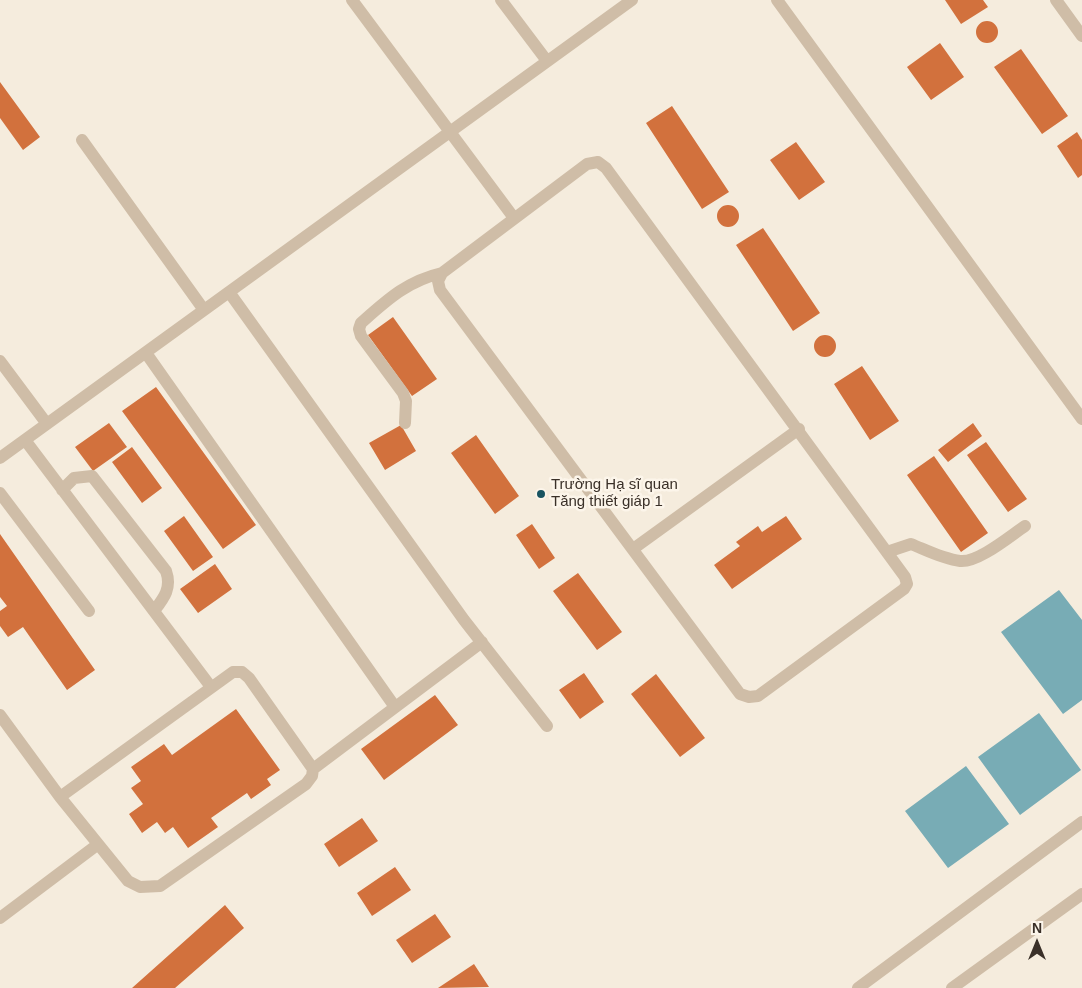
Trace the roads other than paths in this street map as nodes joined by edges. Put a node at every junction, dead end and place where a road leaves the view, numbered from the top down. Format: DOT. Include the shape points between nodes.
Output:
graph roads {
  1 [pos="352,0"];
  2 [pos="501,0"];
  3 [pos="632,0"];
  4 [pos="777,0"];
  5 [pos="1056,0"];
  6 [pos="1082,36"];
  7 [pos="547,61"];
  8 [pos="450,131"];
  9 [pos="82,140"];
  10 [pos="514,218"];
  11 [pos="442,273"];
  12 [pos="229,292"];
  13 [pos="204,310"];
  14 [pos="146,353"];
  15 [pos="0,361"];
  16 [pos="1082,419"];
  17 [pos="405,423"];
  18 [pos="47,424"];
  19 [pos="799,429"];
  20 [pos="25,440"];
  21 [pos="0,458"];
  22 [pos="62,490"];
  23 [pos="0,493"];
  24 [pos="1025,526"];
  25 [pos="634,549"];
  26 [pos="888,552"];
  27 [pos="89,611"];
  28 [pos="154,611"];
  29 [pos="482,642"];
  30 [pos="211,687"];
  31 [pos="395,707"];
  32 [pos="0,715"];
  33 [pos="547,726"];
  34 [pos="313,769"];
  35 [pos="60,797"];
  36 [pos="1082,822"];
  37 [pos="97,846"];
  38 [pos="1082,894"];
  39 [pos="0,918"];
  40 [pos="858,988"];
  41 [pos="952,988"];
  1 -- 8 [label="street"];
  2 -- 7 [label="street"];
  3 -- 7 [label="street"];
  4 -- 16 [label="street"];
  5 -- 6 [label="street"];
  7 -- 8 [label="street"];
  8 -- 10 [label="street"];
  8 -- 12 [label="street"];
  9 -- 13 [label="street"];
  10 -- 11 [label="street"];
  10 -- 19 [label="street" via="587,164 598,162 606,168"];
  11 -- 17 [label="street" via="420,278 392,296 361,323 359,329 403,392"];
  11 -- 25 [label="street" via="438,281 440,290"];
  12 -- 13 [label="street"];
  12 -- 29 [label="street"];
  13 -- 14 [label="street"];
  14 -- 18 [label="street"];
  14 -- 31 [label="street"];
  15 -- 18 [label="street"];
  18 -- 20 [label="street"];
  19 -- 25 [label="street"];
  19 -- 26 [label="street"];
  20 -- 21 [label="street"];
  20 -- 22 [label="street"];
  22 -- 28 [label="street"];
  22 -- 28 [label="street" via="74,478 92,476 166,571 170,581 165,596"];
  23 -- 27 [label="street"];
  24 -- 26 [label="street" via="978,557 961,561 911,544"];
  25 -- 26 [label="street" via="740,694 748,697 758,696 904,589 907,584 905,577"];
  28 -- 30 [label="street"];
  29 -- 31 [label="street"];
  29 -- 33 [label="street"];
  30 -- 34 [label="street" via="232,672 242,672"];
  30 -- 35 [label="street"];
  31 -- 34 [label="street"];
  32 -- 35 [label="street"];
  34 -- 37 [label="street" via="306,784 160,886 140,887 128,881"];
  35 -- 37 [label="street"];
  36 -- 40 [label="street"];
  37 -- 39 [label="street"];
  38 -- 41 [label="street"];
}
